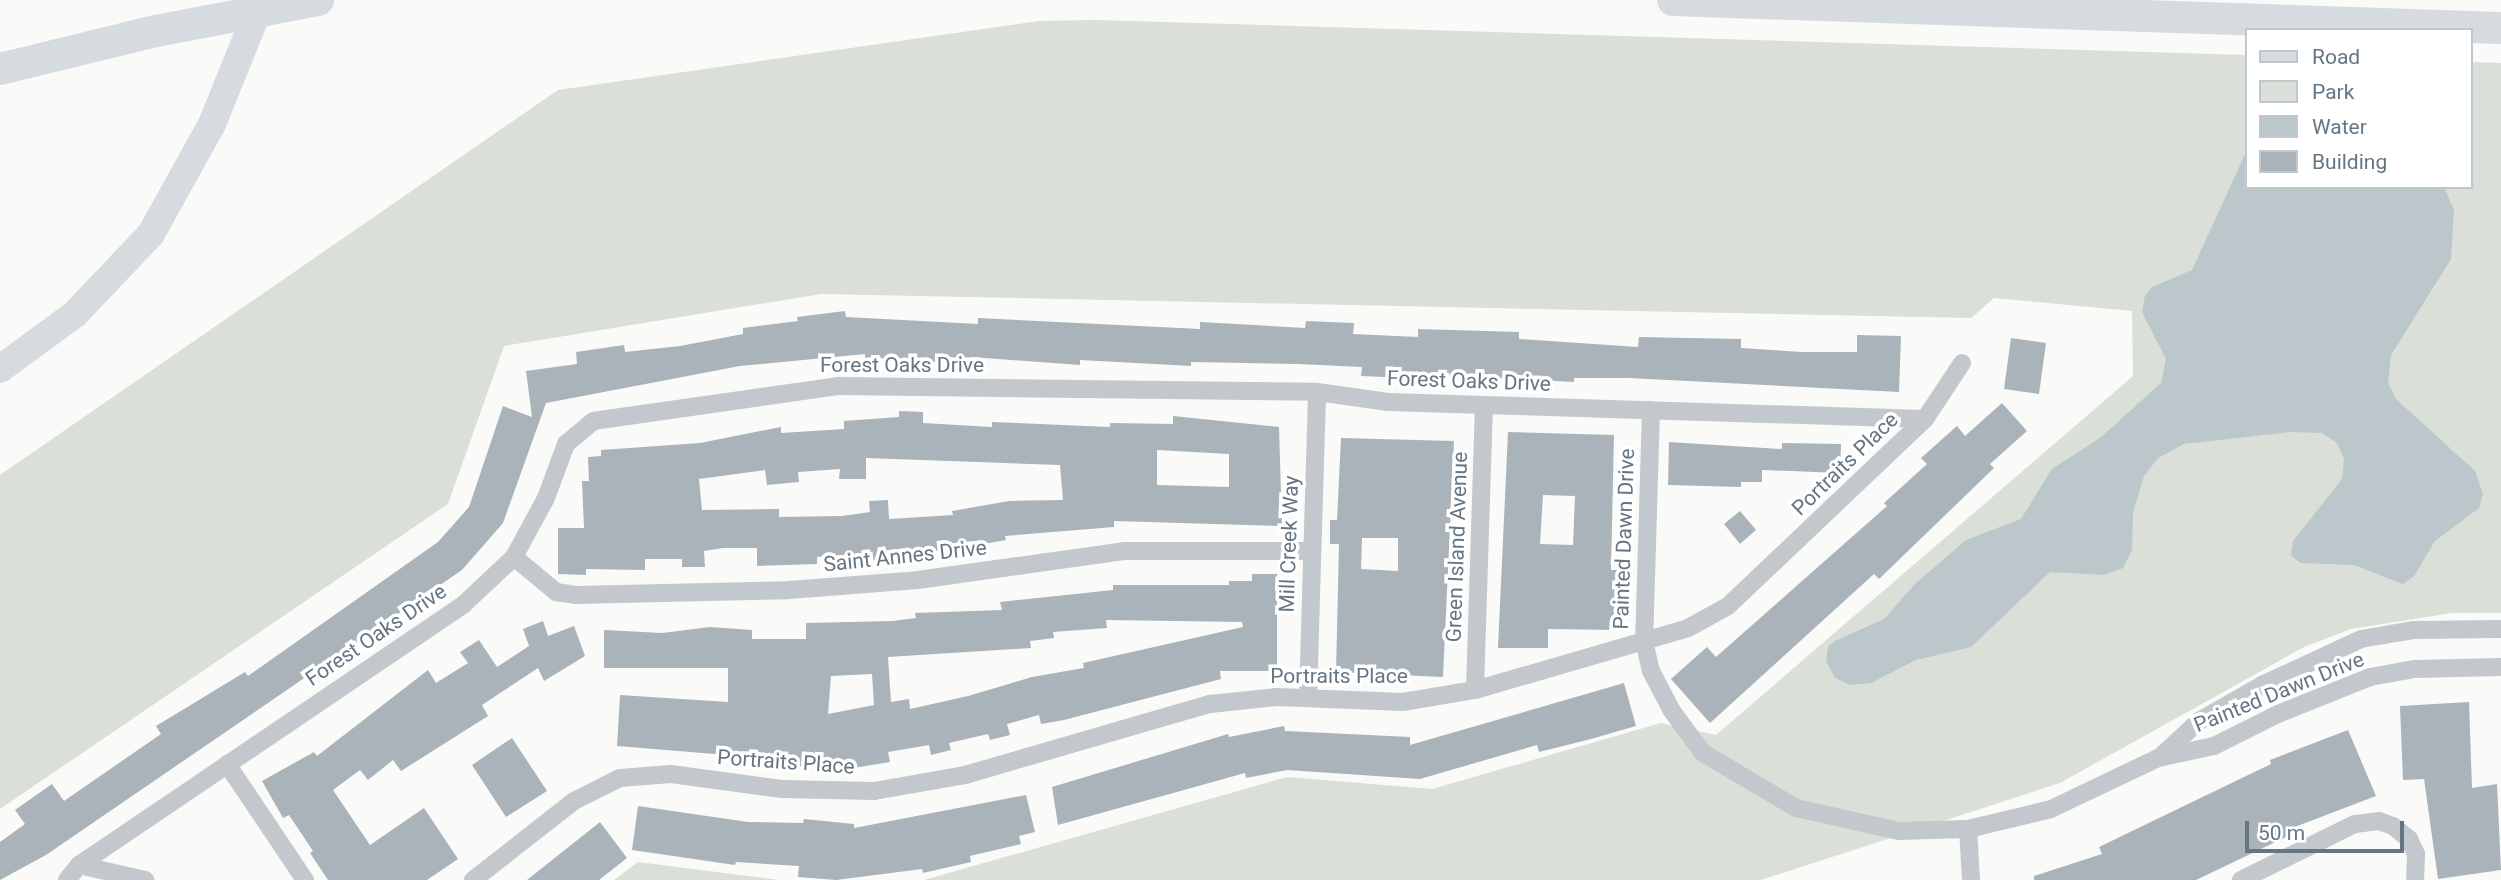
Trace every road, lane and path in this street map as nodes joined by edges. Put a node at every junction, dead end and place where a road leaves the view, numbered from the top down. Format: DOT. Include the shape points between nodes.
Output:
graph roads {
  1 [pos="262,0"];
  2 [pos="318,0"];
  3 [pos="1673,0"];
  4 [pos="2501,28"];
  5 [pos="0,68"];
  6 [pos="1962,363"];
  7 [pos="0,369"];
  8 [pos="1317,392"];
  9 [pos="1484,405"];
  10 [pos="1651,410"];
  11 [pos="1925,419"];
  12 [pos="1312,551"];
  13 [pos="514,557"];
  14 [pos="2501,629"];
  15 [pos="1644,641"];
  16 [pos="2501,667"];
  17 [pos="1475,690"];
  18 [pos="1308,698"];
  19 [pos="2158,758"];
  20 [pos="227,764"];
  21 [pos="1968,829"];
  22 [pos="79,864"];
  23 [pos="67,880"];
  24 [pos="145,880"];
  25 [pos="305,880"];
  26 [pos="473,880"];
  27 [pos="1971,880"];
  28 [pos="2241,880"];
  29 [pos="2415,880"];
  1 -- 7 [label="main road" via="212,124 150,234 75,314"];
  2 -- 5 [label="highway" via="156,31"];
  3 -- 4 [label="highway"];
  6 -- 11 [label="street, Portraits Place"];
  8 -- 9 [label="street, Forest Oaks Drive" via="1388,402"];
  8 -- 12 [label="street, Mill Creek Way"];
  8 -- 13 [label="street, Forest Oaks Drive" via="838,386 593,421 566,444 546,498"];
  9 -- 10 [label="street, Forest Oaks Drive"];
  9 -- 17 [label="street, Green Island Avenue"];
  10 -- 11 [label="street, Forest Oaks Drive"];
  10 -- 15 [label="street, Painted Dawn Drive"];
  11 -- 15 [label="street, Portraits Place" via="1728,607 1688,628"];
  12 -- 13 [label="street, Saint Annes Drive" via="1124,551 853,585 575,595 556,592"];
  12 -- 18 [label="street, Mill Creek Way"];
  13 -- 20 [label="street, Forest Oaks Drive" via="464,604"];
  14 -- 19 [label="street, Painted Dawn Drive" via="2414,630 2361,639 2210,715"];
  15 -- 17 [label="street, Portraits Place"];
  15 -- 21 [label="street, Painted Dawn Drive" via="1651,671 1672,711 1703,753 1789,806 1899,831"];
  16 -- 19 [label="street, Painted Dawn Drive" via="2415,669 2370,677 2214,746"];
  17 -- 18 [label="street, Portraits Place" via="1402,702"];
  18 -- 26 [label="street, Portraits Place" via="1210,704 965,775 874,791 782,789 671,774 620,778 574,801"];
  19 -- 21 [label="street, Painted Dawn Drive" via="2051,809"];
  20 -- 22 [label="street, Forest Oaks Drive"];
  20 -- 25 [label="street"];
  21 -- 27 [label="street"];
  22 -- 23 [label="street, Forest Oaks Drive"];
  22 -- 24 [label="street"];
  28 -- 29 [label="street" via="2355,824 2379,821 2409,839 2416,854"];
}
